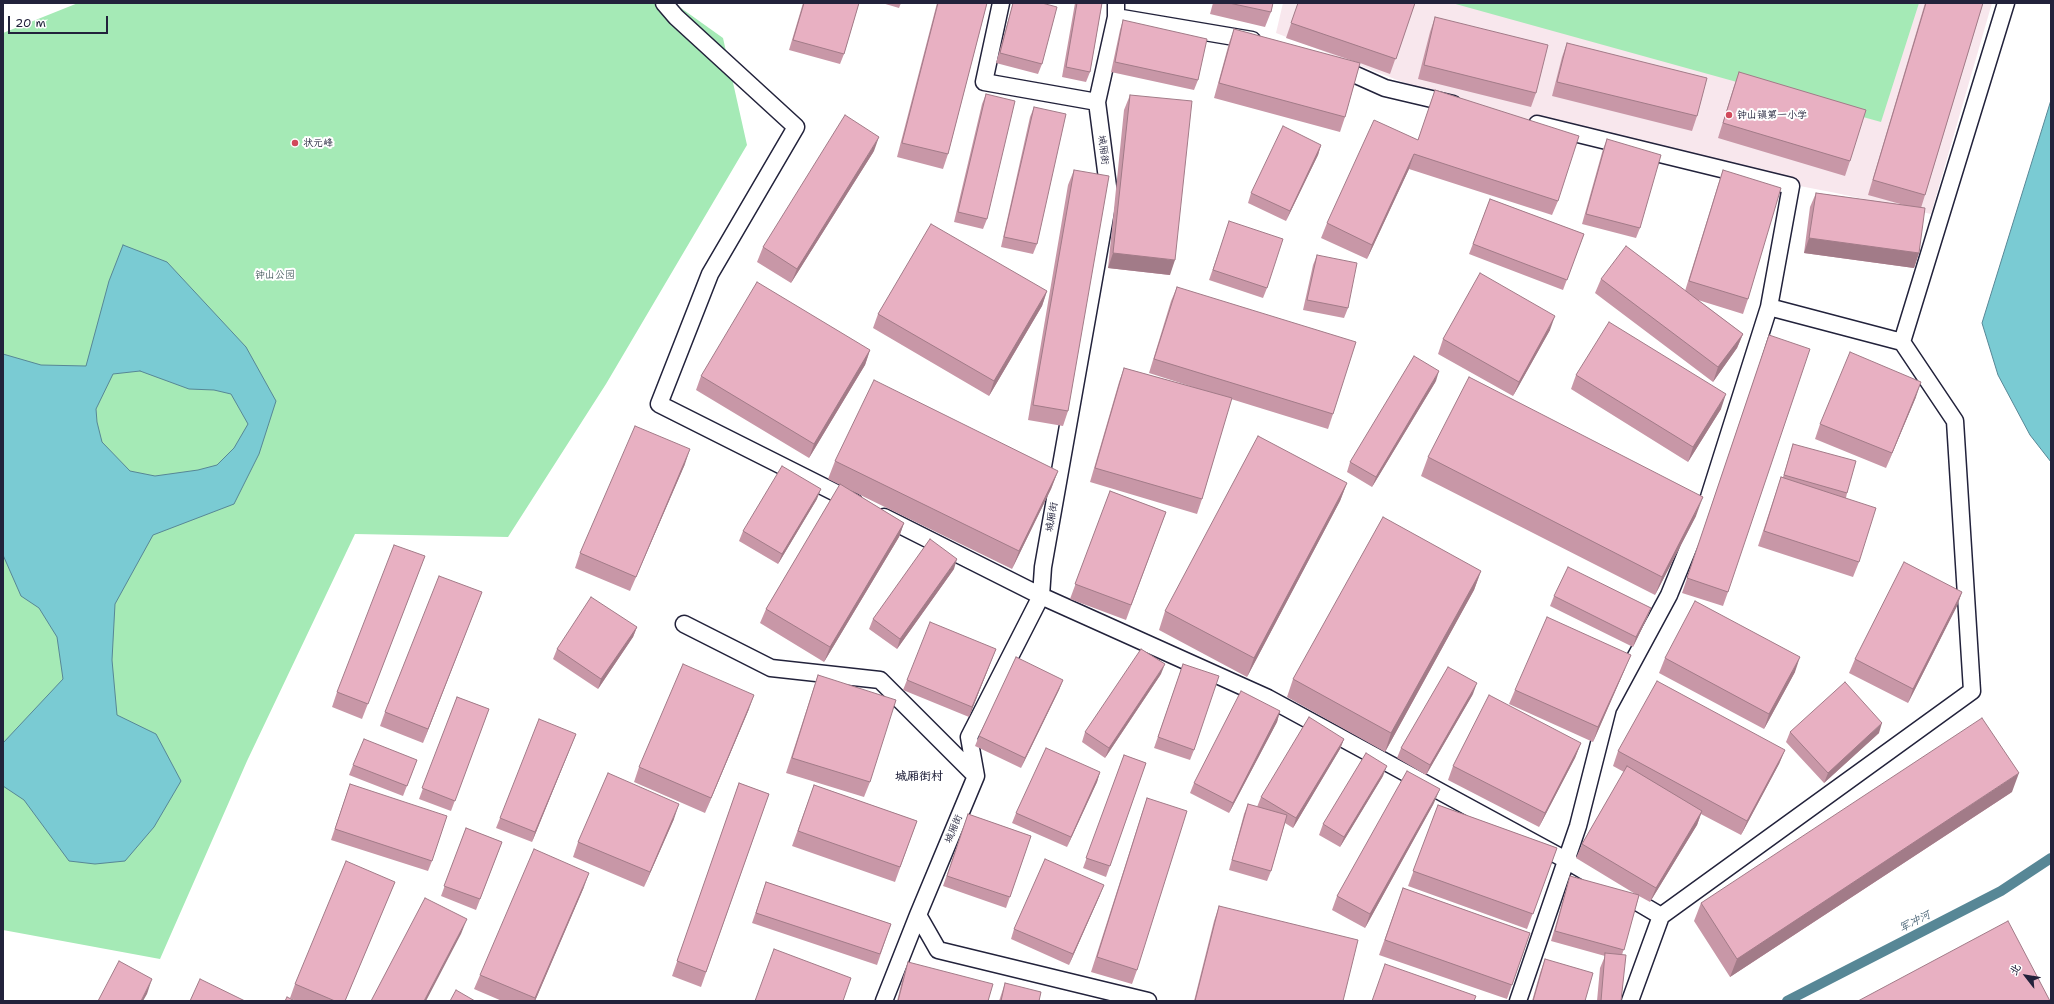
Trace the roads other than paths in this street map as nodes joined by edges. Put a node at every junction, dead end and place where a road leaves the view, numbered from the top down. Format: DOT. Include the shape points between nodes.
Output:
graph roads {
  1 [pos="664,3"];
  2 [pos="1001,3"];
  3 [pos="2006,3"];
  4 [pos="1116,10"];
  5 [pos="1264,42"];
  6 [pos="1323,60"];
  7 [pos="1097,102"];
  8 [pos="1469,108"];
  9 [pos="1523,121"];
  10 [pos="1769,307"];
  11 [pos="1902,342"];
  12 [pos="1041,596"];
  13 [pos="684,624"];
  14 [pos="976,776"];
  15 [pos="1566,860"];
  16 [pos="918,915"];
  17 [pos="1661,916"];
  18 [pos="884,1001"];
  19 [pos="1148,1001"];
  20 [pos="1518,1001"];
  21 [pos="1630,1001"];
  1 -- 12 [label="lane" via="796,127 710,274 659,404"];
  2 -- 7 [label="lane" via="984,82"];
  3 -- 11 [label="lane"];
  4 -- 5 [label="lane"];
  4 -- 7 [label="lane, 城厢街"];
  6 -- 8 [label="lane" via="1385,88"];
  7 -- 12 [label="lane, 城厢街" via="1109,194 1044,560"];
  9 -- 10 [label="lane" via="1791,186"];
  10 -- 11 [label="lane"];
  10 -- 15 [label="lane" via="1709,497 1669,595 1608,708 1578,826"];
  11 -- 17 [label="lane" via="1955,421 1972,691"];
  12 -- 14 [label="lane, 城厢街" via="968,737"];
  12 -- 15 [label="lane" via="1268,698"];
  13 -- 14 [label="lane" via="771,668 880,680"];
  14 -- 16 [label="lane, 城厢街"];
  15 -- 17 [label="lane"];
  15 -- 20 [label="lane"];
  16 -- 18 [label="lane, 城厢街"];
  16 -- 19 [label="lane" via="938,950"];
  17 -- 21 [label="lane"];
}
